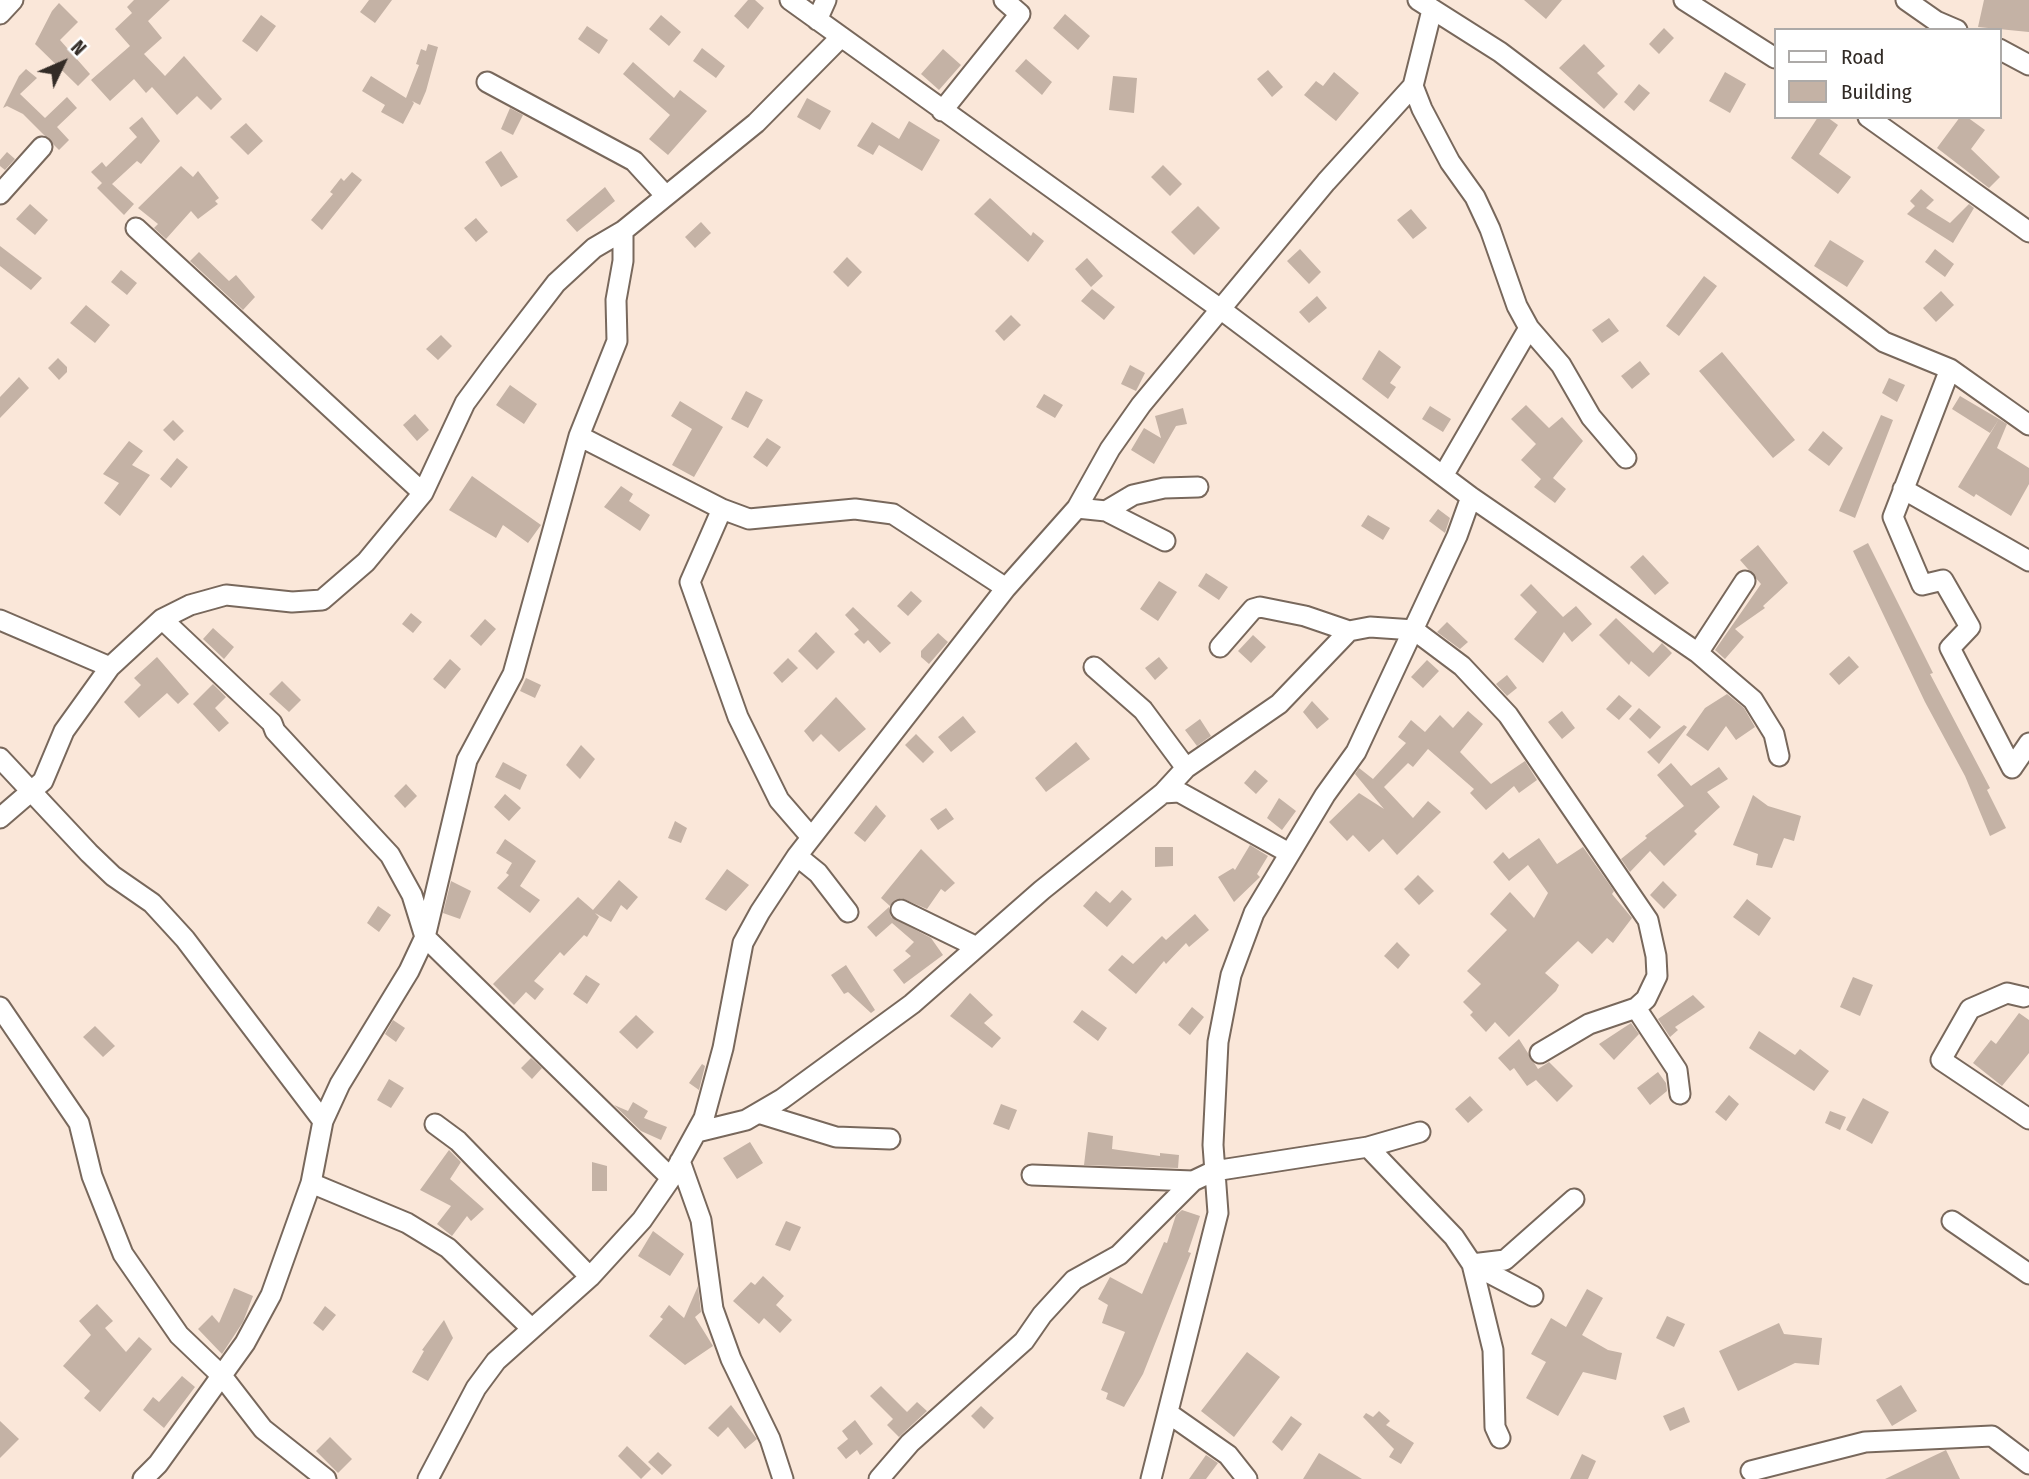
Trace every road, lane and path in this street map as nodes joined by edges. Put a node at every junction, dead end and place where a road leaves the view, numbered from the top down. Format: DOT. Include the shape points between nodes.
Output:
graph roads {
  1 [pos="13,0"];
  2 [pos="790,0"];
  3 [pos="826,0"];
  4 [pos="1004,0"];
  5 [pos="1684,0"];
  6 [pos="1906,0"];
  7 [pos="1425,5"];
  8 [pos="0,14"];
  9 [pos="817,20"];
  10 [pos="1952,28"];
  11 [pos="841,37"];
  12 [pos="2001,50"];
  13 [pos="1773,57"];
  14 [pos="2029,65"];
  15 [pos="487,82"];
  16 [pos="1413,86"];
  17 [pos="942,111"];
  18 [pos="1871,119"];
  19 [pos="42,147"];
  20 [pos="0,194"];
  21 [pos="665,195"];
  22 [pos="136,228"];
  23 [pos="623,232"];
  24 [pos="2029,232"];
  25 [pos="1219,308"];
  26 [pos="1529,328"];
  27 [pos="1950,369"];
  28 [pos="2029,425"];
  29 [pos="579,436"];
  30 [pos="1626,458"];
  31 [pos="1443,476"];
  32 [pos="1198,487"];
  33 [pos="1903,489"];
  34 [pos="423,494"];
  35 [pos="1471,497"];
  36 [pos="1077,508"];
  37 [pos="722,509"];
  38 [pos="1106,511"];
  39 [pos="1165,541"];
  40 [pos="2029,561"];
  41 [pos="1745,581"];
  42 [pos="1006,588"];
  43 [pos="162,619"];
  44 [pos="0,620"];
  45 [pos="1414,630"];
  46 [pos="1349,631"];
  47 [pos="1220,647"];
  48 [pos="1698,653"];
  49 [pos="110,667"];
  50 [pos="1094,667"];
  51 [pos="2029,743"];
  52 [pos="1779,756"];
  53 [pos="0,758"];
  54 [pos="1186,768"];
  55 [pos="32,793"];
  56 [pos="1163,793"];
  57 [pos="0,818"];
  58 [pos="811,837"];
  59 [pos="1289,853"];
  60 [pos="797,856"];
  61 [pos="901,910"];
  62 [pos="848,912"];
  63 [pos="425,937"];
  64 [pos="977,947"];
  65 [pos="2027,997"];
  66 [pos="0,1007"];
  67 [pos="1636,1008"];
  68 [pos="1540,1053"];
  69 [pos="1680,1094"];
  70 [pos="758,1113"];
  71 [pos="2029,1119"];
  72 [pos="323,1121"];
  73 [pos="435,1124"];
  74 [pos="697,1132"];
  75 [pos="1420,1132"];
  76 [pos="890,1139"];
  77 [pos="1368,1147"];
  78 [pos="676,1170"];
  79 [pos="1214,1171"];
  80 [pos="1032,1175"];
  81 [pos="1193,1181"];
  82 [pos="311,1183"];
  83 [pos="1574,1199"];
  84 [pos="1952,1222"];
  85 [pos="1472,1264"];
  86 [pos="2029,1274"];
  87 [pos="590,1277"];
  88 [pos="1533,1296"];
  89 [pos="531,1328"];
  90 [pos="222,1376"];
  91 [pos="1168,1413"];
  92 [pos="1500,1438"];
  93 [pos="2029,1464"];
  94 [pos="1751,1471"];
  95 [pos="144,1479"];
  96 [pos="326,1479"];
  97 [pos="428,1479"];
  98 [pos="783,1479"];
  99 [pos="879,1479"];
  100 [pos="1151,1479"];
  101 [pos="1247,1479"];
  1 -- 8 [label="street"];
  2 -- 9 [label="street"];
  3 -- 9 [label="street"];
  4 -- 17 [label="street" via="1020,14"];
  5 -- 13 [label="street"];
  6 -- 10 [label="street"];
  7 -- 16 [label="street"];
  7 -- 27 [label="street" via="1511,60 1884,342"];
  9 -- 11 [label="street"];
  11 -- 17 [label="street"];
  11 -- 21 [label="street" via="756,123"];
  12 -- 14 [label="street"];
  15 -- 21 [label="street" via="634,161"];
  16 -- 25 [label="street"];
  16 -- 26 [label="street" via="1450,162 1475,197"];
  17 -- 25 [label="street"];
  18 -- 24 [label="street"];
  19 -- 20 [label="street"];
  21 -- 23 [label="street"];
  22 -- 34 [label="street"];
  23 -- 29 [label="street" via="617,341"];
  23 -- 34 [label="street" via="594,248 556,283 493,365 465,403"];
  25 -- 31 [label="street"];
  25 -- 36 [label="street" via="1133,416"];
  26 -- 30 [label="street" via="1561,365 1591,417"];
  26 -- 31 [label="street"];
  27 -- 28 [label="street"];
  27 -- 33 [label="street"];
  29 -- 37 [label="street"];
  29 -- 63 [label="street" via="513,674 467,760 458,789 450,841"];
  31 -- 35 [label="street"];
  32 -- 38 [label="street" via="1133,495"];
  33 -- 40 [label="street"];
  33 -- 51 [label="street" via="1893,517 1922,585 1943,580 1970,627 1950,648 2012,768"];
  34 -- 43 [label="street" via="366,562 322,600 292,603 226,595"];
  35 -- 45 [label="street"];
  35 -- 48 [label="street"];
  36 -- 38 [label="street"];
  36 -- 42 [label="street"];
  37 -- 42 [label="street" via="749,519 855,509 892,514"];
  37 -- 58 [label="street" via="690,582 738,717 779,800"];
  38 -- 39 [label="street"];
  41 -- 48 [label="street"];
  42 -- 58 [label="street"];
  43 -- 49 [label="street"];
  43 -- 63 [label="street" via="272,723 275,732 390,855 411,895"];
  44 -- 49 [label="street"];
  45 -- 46 [label="street" via="1370,627"];
  45 -- 59 [label="street" via="1356,752"];
  45 -- 67 [label="street" via="1462,666 1508,715 1648,920 1657,976"];
  46 -- 47 [label="street" via="1260,607 1253,609"];
  46 -- 54 [label="street" via="1279,704"];
  48 -- 52 [label="street" via="1753,700 1774,734"];
  49 -- 55 [label="street" via="64,731 43,781"];
  50 -- 54 [label="street" via="1143,710"];
  53 -- 55 [label="street"];
  54 -- 56 [label="street"];
  55 -- 57 [label="street"];
  55 -- 72 [label="street" via="113,876 152,902 185,939"];
  56 -- 59 [label="street" via="1179,792"];
  56 -- 64 [label="street"];
  58 -- 60 [label="street"];
  59 -- 79 [label="street" via="1254,912 1231,975 1218,1042"];
  60 -- 62 [label="street" via="818,873"];
  60 -- 74 [label="street" via="743,943 723,1048"];
  61 -- 64 [label="street"];
  63 -- 72 [label="street"];
  63 -- 78 [label="street"];
  64 -- 70 [label="street" via="912,1004"];
  65 -- 71 [label="street" via="2007,993 1970,1009 1941,1060"];
  66 -- 90 [label="street" via="79,1123 92,1176 123,1254 179,1335"];
  67 -- 68 [label="street" via="1589,1024"];
  67 -- 69 [label="street" via="1678,1070"];
  70 -- 74 [label="street"];
  70 -- 76 [label="street" via="836,1137"];
  72 -- 82 [label="street"];
  73 -- 87 [label="street" via="458,1141"];
  74 -- 78 [label="street"];
  75 -- 77 [label="street"];
  77 -- 79 [label="street"];
  77 -- 85 [label="street" via="1454,1237"];
  78 -- 87 [label="street" via="642,1220"];
  78 -- 98 [label="street" via="701,1220 713,1309"];
  79 -- 81 [label="street"];
  79 -- 91 [label="street" via="1218,1213"];
  80 -- 81 [label="street"];
  81 -- 99 [label="street" via="1119,1255 1074,1280 1024,1341 910,1443"];
  82 -- 89 [label="street" via="407,1223 448,1248"];
  82 -- 90 [label="street" via="271,1295"];
  83 -- 85 [label="street" via="1505,1260"];
  84 -- 86 [label="street"];
  85 -- 88 [label="street"];
  85 -- 92 [label="street" via="1493,1350 1495,1427"];
  87 -- 89 [label="street"];
  89 -- 97 [label="street" via="476,1388"];
  90 -- 95 [label="street"];
  90 -- 96 [label="street" via="263,1429"];
  91 -- 100 [label="street"];
  91 -- 101 [label="street" via="1228,1455"];
  93 -- 94 [label="street" via="1992,1436 1865,1442"];
}
